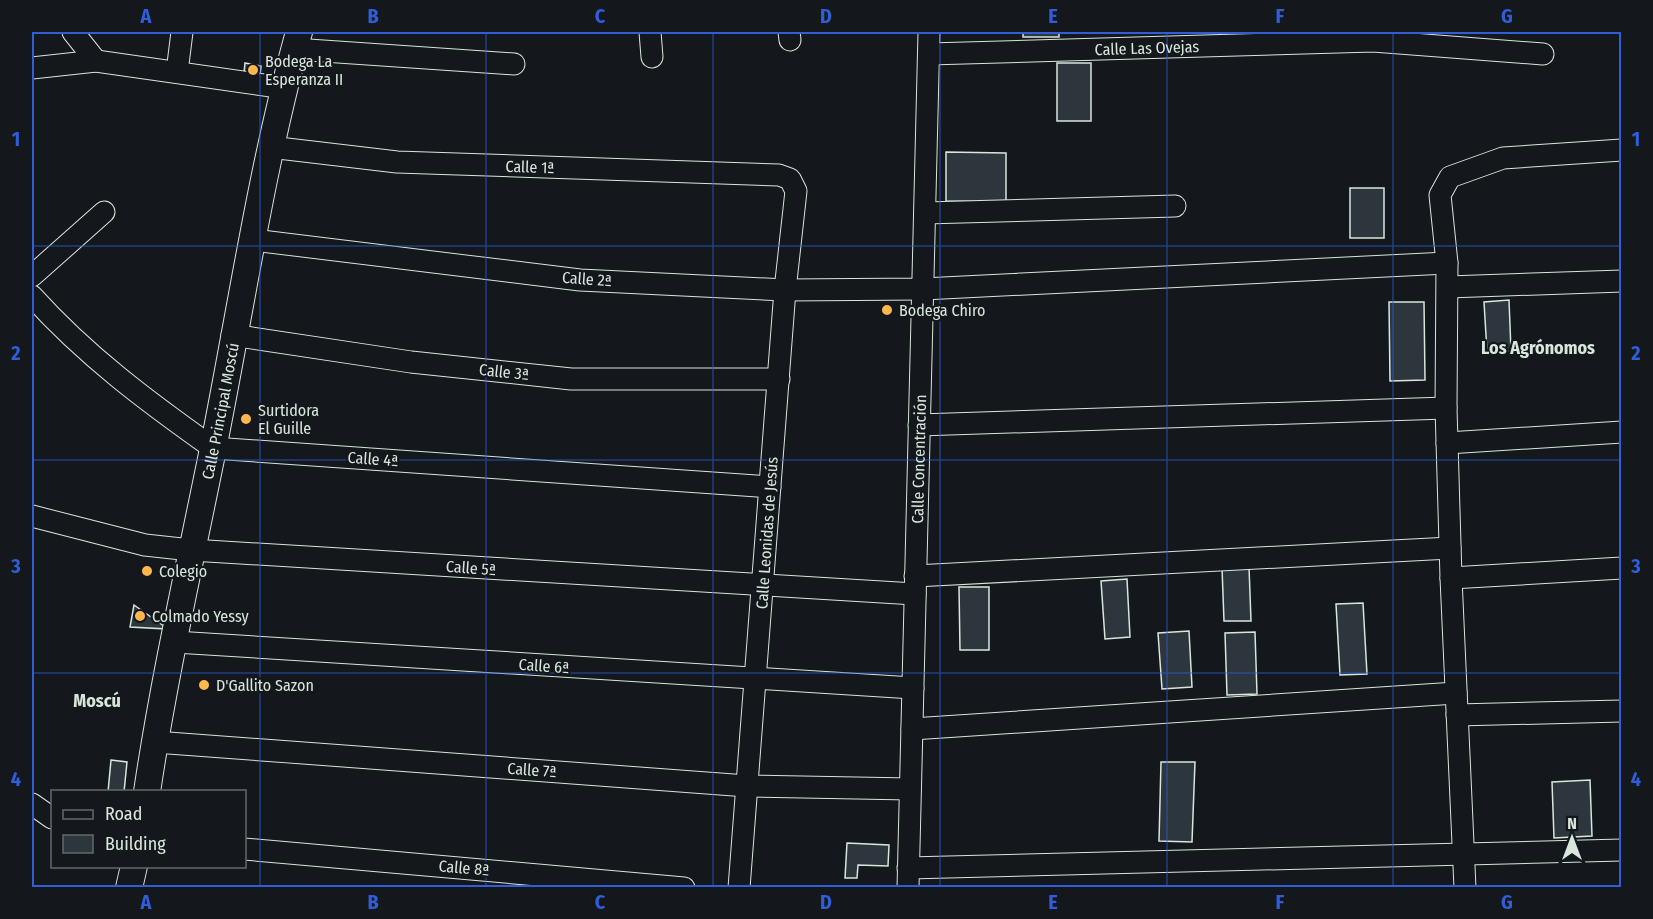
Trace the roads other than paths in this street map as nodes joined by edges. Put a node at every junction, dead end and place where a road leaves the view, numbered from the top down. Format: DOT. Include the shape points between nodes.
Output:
graph roads {
  1 [pos="73,32"];
  2 [pos="182,32"];
  3 [pos="650,32"];
  4 [pos="929,32"];
  5 [pos="296,40"];
  6 [pos="929,54"];
  7 [pos="1543,54"];
  8 [pos="652,57"];
  9 [pos="96,62"];
  10 [pos="514,64"];
  11 [pos="32,68"];
  12 [pos="177,72"];
  13 [pos="285,88"];
  14 [pos="270,147"];
  15 [pos="1622,150"];
  16 [pos="790,179"];
  17 [pos="1175,206"];
  18 [pos="104,212"];
  19 [pos="925,213"];
  20 [pos="253,240"];
  21 [pos="1447,263"];
  22 [pos="32,276"];
  23 [pos="1622,281"];
  24 [pos="1448,287"];
  25 [pos="923,289"];
  26 [pos="785,290"];
  27 [pos="32,296"];
  28 [pos="232,335"];
  29 [pos="779,379"];
  30 [pos="1446,408"];
  31 [pos="919,424"];
  32 [pos="1622,432"];
  33 [pos="1447,443"];
  34 [pos="213,448"];
  35 [pos="770,487"];
  36 [pos="32,516"];
  37 [pos="1450,548"];
  38 [pos="190,550"];
  39 [pos="1622,568"];
  40 [pos="1450,578"];
  41 [pos="915,585"];
  42 [pos="762,586"];
  43 [pos="176,642"];
  44 [pos="755,680"];
  45 [pos="913,688"];
  46 [pos="1456,693"];
  47 [pos="1622,711"];
  48 [pos="1457,716"];
  49 [pos="912,729"];
  50 [pos="155,742"];
  51 [pos="747,786"];
  52 [pos="910,789"];
  53 [pos="147,790"];
  54 [pos="32,804"];
  55 [pos="32,816"];
  56 [pos="51,818"];
  57 [pos="51,819"];
  58 [pos="246,849"];
  59 [pos="1622,850"];
  60 [pos="1464,853"];
  61 [pos="134,868"];
  62 [pos="908,878"];
  63 [pos="129,888"];
  64 [pos="684,888"];
  65 [pos="739,888"];
  66 [pos="1465,888"];
  1 -- 9 [label="street"];
  2 -- 12 [label="street"];
  3 -- 8 [label="street"];
  4 -- 6 [label="street, Calle Concentración"];
  5 -- 10 [label="street"];
  5 -- 13 [label="street, Calle Principal Moscú"];
  6 -- 7 [label="street, Calle Las Ovejas" via="1373,41"];
  6 -- 19 [label="street, Calle Concentración"];
  9 -- 11 [label="street"];
  9 -- 12 [label="street"];
  12 -- 13 [label="street"];
  13 -- 14 [label="street, Calle Principal Moscú"];
  14 -- 16 [label="street, Calle 1ª" via="397,162 779,175"];
  14 -- 20 [label="street, Calle Principal Moscú"];
  15 -- 21 [label="street" via="1503,158 1450,177 1440,195"];
  16 -- 26 [label="street, Calle Leonidas de Jesús" via="796,191"];
  17 -- 19 [label="street"];
  18 -- 22 [label="street"];
  19 -- 25 [label="street, Calle Concentración"];
  20 -- 26 [label="street, Calle 2ª" via="580,280"];
  20 -- 28 [label="street, Calle Principal Moscú"];
  21 -- 24 [label="street"];
  21 -- 25 [label="street, Calle 2ª"];
  23 -- 24 [label="street"];
  24 -- 30 [label="street"];
  25 -- 26 [label="street, Calle 2ª"];
  25 -- 31 [label="street, Calle Concentración"];
  26 -- 29 [label="street, Calle Leonidas de Jesús"];
  27 -- 34 [label="street" via="92,358"];
  28 -- 29 [label="street, Calle 3ª" via="411,362 571,379"];
  28 -- 34 [label="street, Calle Principal Moscú"];
  29 -- 35 [label="street, Calle Leonidas de Jesús"];
  30 -- 31 [label="street"];
  30 -- 33 [label="street"];
  31 -- 41 [label="street, Calle Concentración"];
  32 -- 33 [label="street"];
  33 -- 37 [label="street"];
  34 -- 35 [label="street, Calle 4ª"];
  34 -- 38 [label="street, Calle Principal Moscú"];
  35 -- 42 [label="street, Calle Leonidas de Jesús"];
  36 -- 38 [label="street, Calle 5ª" via="145,545"];
  37 -- 40 [label="street"];
  37 -- 41 [label="street, Calle 5ª"];
  38 -- 42 [label="street, Calle 5ª"];
  38 -- 43 [label="street, Calle Principal Moscú"];
  39 -- 40 [label="street"];
  40 -- 46 [label="street"];
  41 -- 42 [label="street, Calle 5ª"];
  41 -- 45 [label="street, Calle Concentración"];
  42 -- 44 [label="street, Calle Leonidas de Jesús"];
  43 -- 44 [label="street, Calle 6ª"];
  43 -- 50 [label="street, Calle Principal Moscú"];
  44 -- 45 [label="street, Calle 6ª"];
  44 -- 51 [label="street, Calle Leonidas de Jesús"];
  45 -- 49 [label="street, Calle Concentración"];
  46 -- 48 [label="street"];
  46 -- 49 [label="street"];
  47 -- 48 [label="street"];
  48 -- 60 [label="street"];
  49 -- 52 [label="street, Calle Concentración"];
  50 -- 51 [label="street, Calle 7ª"];
  50 -- 53 [label="street, Calle Principal Moscú"];
  51 -- 52 [label="street, Calle 7ª"];
  51 -- 65 [label="street, Calle Leonidas de Jesús"];
  52 -- 62 [label="street, Calle Concentración"];
  54 -- 56 [label="street"];
  55 -- 57 [label="street"];
  58 -- 64 [label="street, Calle 8ª"];
  59 -- 60 [label="street"];
  60 -- 62 [label="street"];
  60 -- 66 [label="street"];
  61 -- 63 [label="street"];
}
